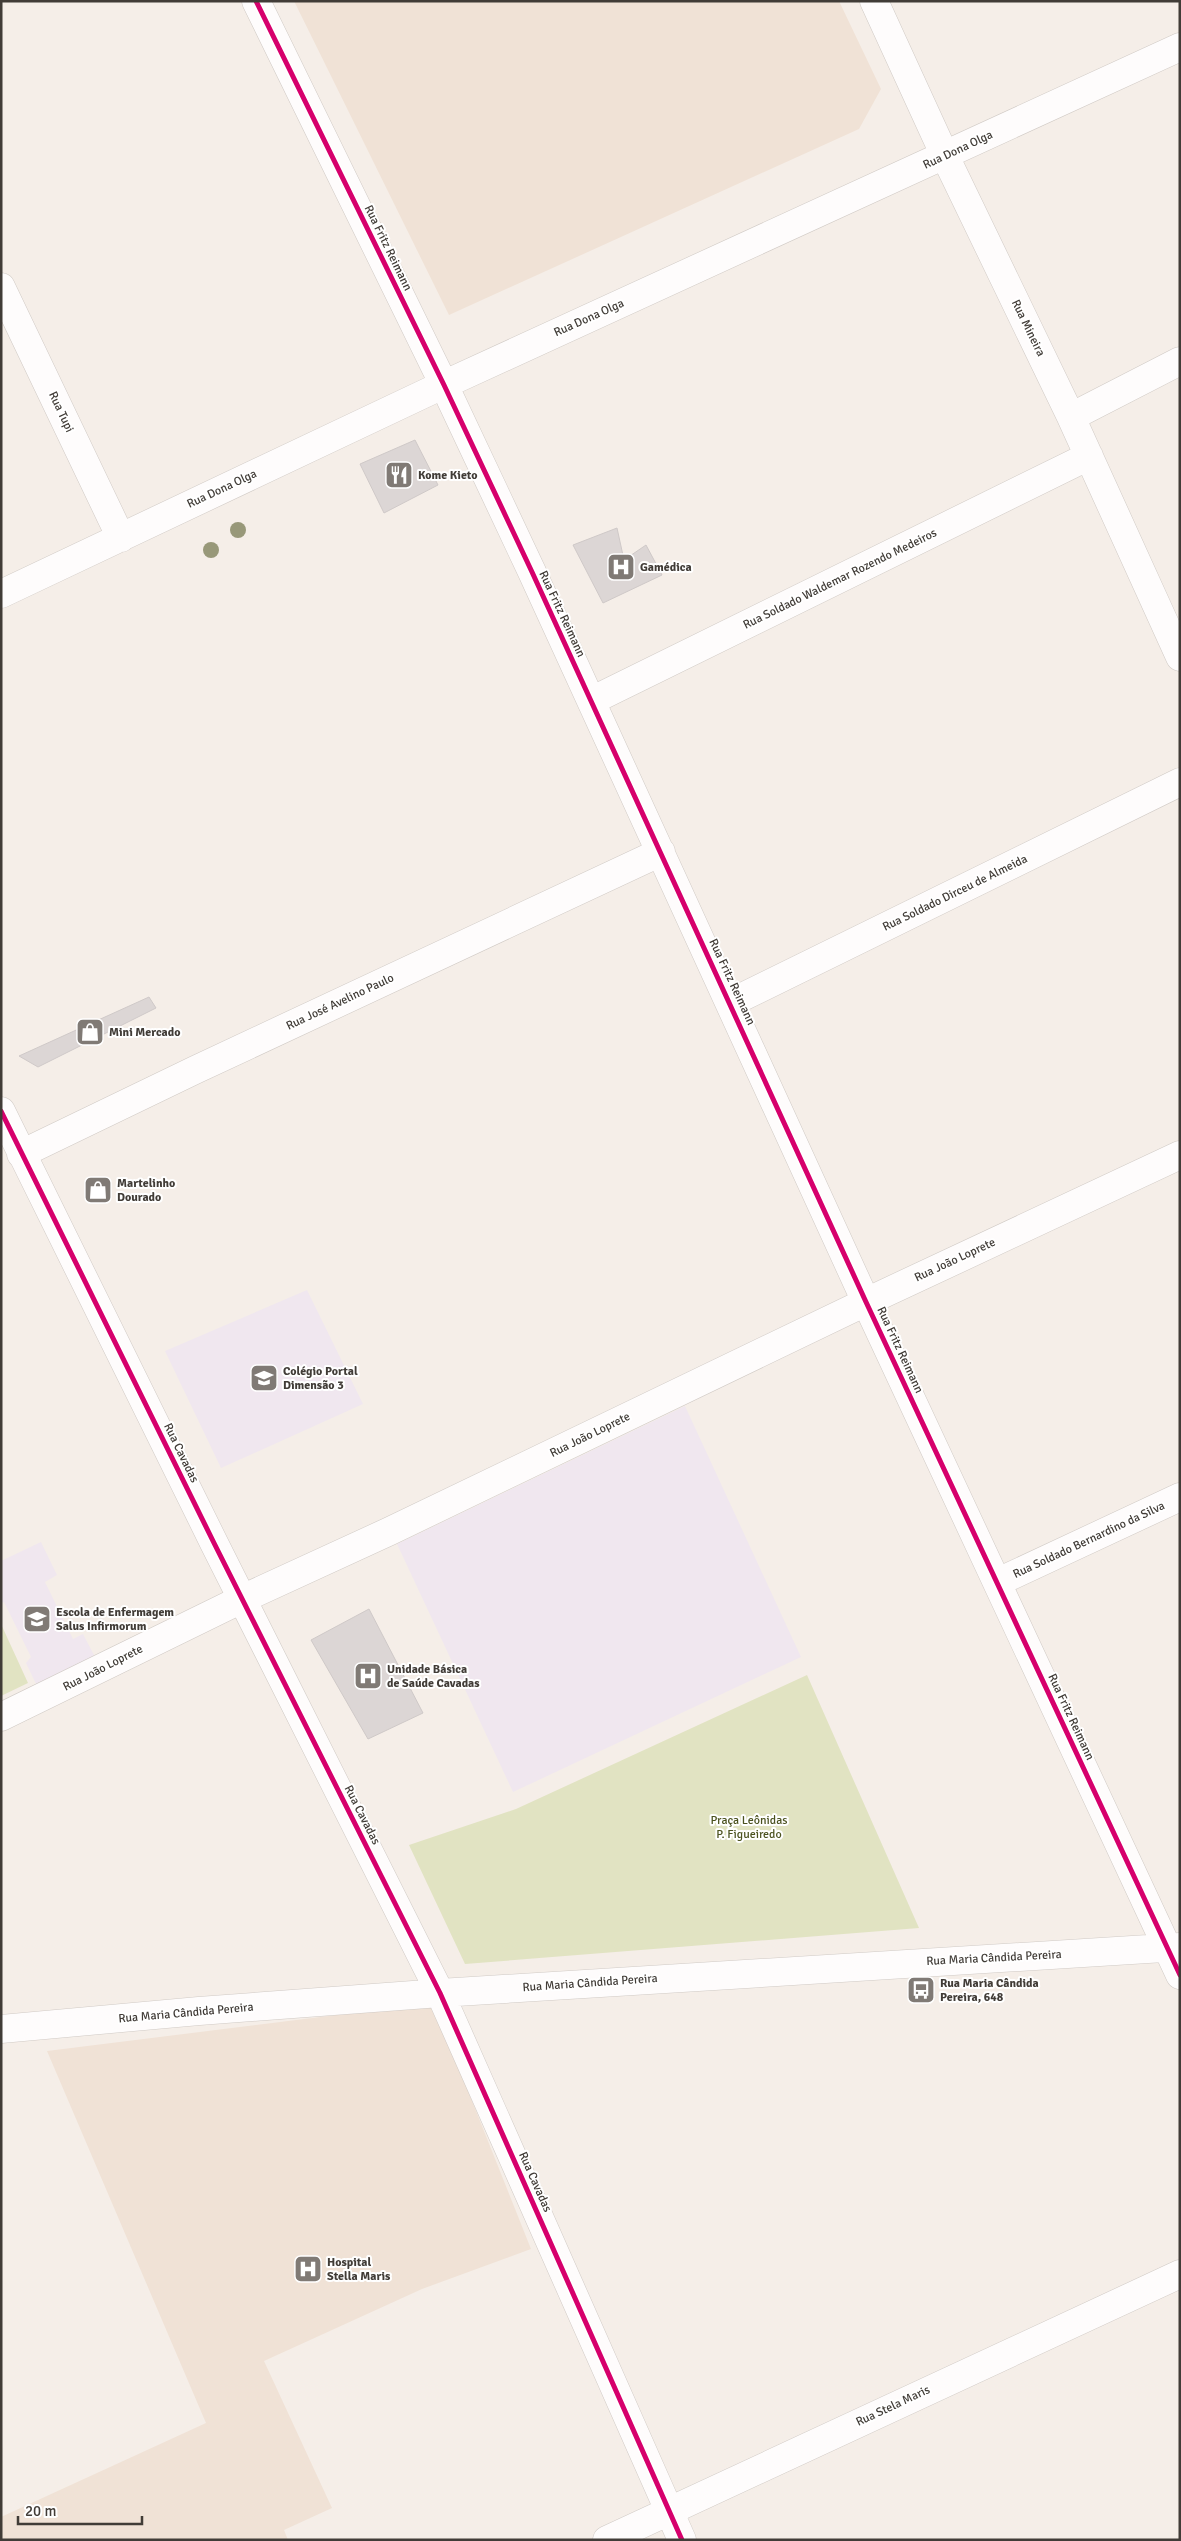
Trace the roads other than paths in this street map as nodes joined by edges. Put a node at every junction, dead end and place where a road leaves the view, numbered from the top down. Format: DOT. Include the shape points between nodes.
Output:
graph roads {
  1 [pos="256,1"];
  2 [pos="874,1"];
  3 [pos="1180,47"];
  4 [pos="945,156"];
  5 [pos="1,287"];
  6 [pos="1180,361"];
  7 [pos="444,385"];
  8 [pos="1071,417"];
  9 [pos="1089,456"];
  10 [pos="120,538"];
  11 [pos="1,594"];
  12 [pos="1180,657"];
  13 [pos="591,701"];
  14 [pos="1180,782"];
  15 [pos="661,852"];
  16 [pos="730,1003"];
  17 [pos="1,1111"];
  18 [pos="21,1154"];
  19 [pos="1180,1155"];
  20 [pos="866,1302"];
  21 [pos="1180,1497"];
  22 [pos="998,1582"];
  23 [pos="242,1599"];
  24 [pos="1,1717"];
  25 [pos="1173,1948"];
  26 [pos="1180,1975"];
  27 [pos="440,1993"];
  28 [pos="1,2029"];
  29 [pos="1180,2274"];
  30 [pos="668,2511"];
  31 [pos="607,2540"];
  32 [pos="682,2540"];
  1 -- 7 [label="street, Rua Fritz Reimann"];
  2 -- 4 [label="street, Rua Mineira"];
  3 -- 4 [label="street, Rua Dona Olga"];
  4 -- 7 [label="street, Rua Dona Olga"];
  4 -- 8 [label="street, Rua Mineira"];
  5 -- 10 [label="street, Rua Tupi"];
  6 -- 8 [label="street"];
  7 -- 10 [label="street, Rua Dona Olga"];
  7 -- 13 [label="street, Rua Fritz Reimann"];
  8 -- 9 [label="street, Rua Mineira"];
  9 -- 12 [label="street, Rua Mineira"];
  9 -- 13 [label="street, Rua Soldado Waldemar Rozendo Medeiros"];
  10 -- 11 [label="street, Rua Dona Olga"];
  13 -- 15 [label="street, Rua Fritz Reimann"];
  14 -- 16 [label="street, Rua Soldado Dirceu de Almeida"];
  15 -- 16 [label="street, Rua Fritz Reimann"];
  15 -- 18 [label="street, Rua José Avelino Paulo"];
  16 -- 20 [label="street, Rua Fritz Reimann"];
  17 -- 18 [label="street, Rua Cavadas"];
  18 -- 23 [label="street, Rua Cavadas"];
  19 -- 20 [label="street, Rua João Loprete"];
  20 -- 22 [label="street, Rua Fritz Reimann"];
  20 -- 23 [label="street, Rua João Loprete"];
  21 -- 22 [label="street, Rua Soldado Bernardino da Silva"];
  22 -- 25 [label="street, Rua Fritz Reimann"];
  23 -- 24 [label="street, Rua João Loprete"];
  23 -- 27 [label="street, Rua Cavadas"];
  25 -- 26 [label="street, Rua Fritz Reimann"];
  25 -- 27 [label="street, Rua Maria Cândida Pereira"];
  27 -- 28 [label="street, Rua Maria Cândida Pereira"];
  27 -- 30 [label="street, Rua Cavadas"];
  29 -- 30 [label="street, Rua Stela Maris"];
  30 -- 31 [label="street, Rua Stela Maris"];
  30 -- 32 [label="street, Rua Cavadas"];
}
